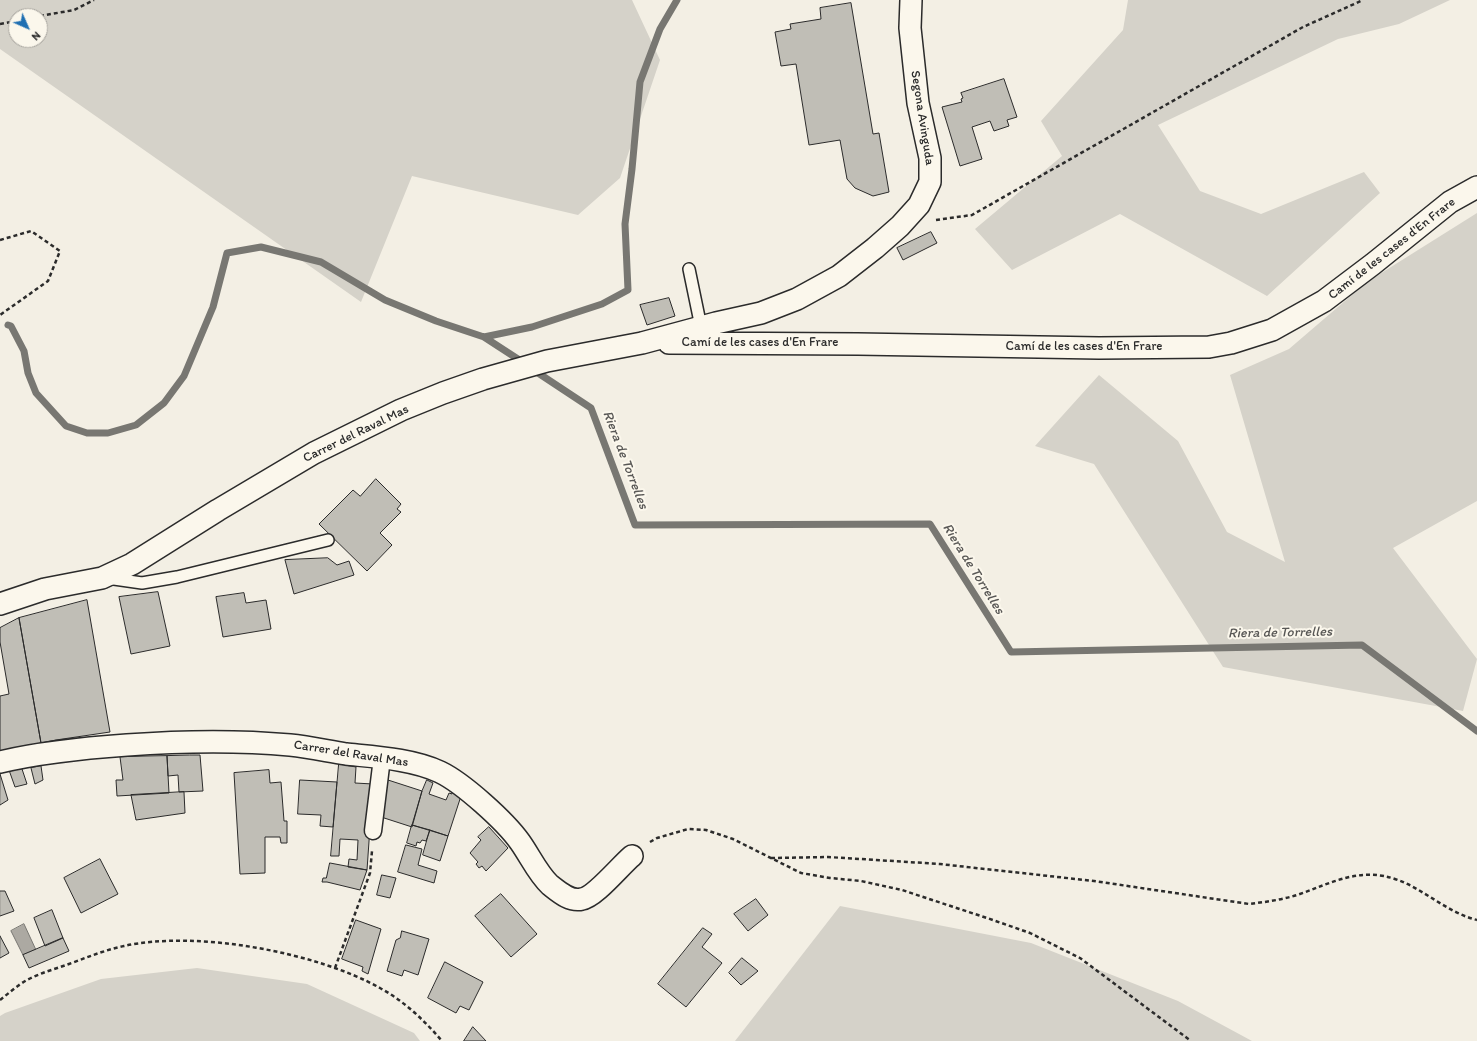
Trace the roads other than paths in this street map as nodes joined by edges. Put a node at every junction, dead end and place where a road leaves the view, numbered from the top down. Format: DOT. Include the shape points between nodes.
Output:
graph roads {
  1 [pos="911,0"];
  2 [pos="1477,186"];
  3 [pos="689,269"];
  4 [pos="701,327"];
  5 [pos="642,343"];
  6 [pos="328,540"];
  7 [pos="102,578"];
  8 [pos="0,604"];
  9 [pos="382,758"];
  10 [pos="0,762"];
  11 [pos="374,831"];
  12 [pos="632,856"];
  1 -- 4 [label="street, Segona Avinguda" via="910,28 918,103 930,158 930,182 919,205 900,226 839,276 796,299 761,313"];
  2 -- 5 [label="street, Camí de les cases d'En Frare" via="1450,202 1324,301 1272,330 1209,347"];
  3 -- 4 [label="lane"];
  4 -- 5 [label="street, Segona Avinguda"];
  5 -- 7 [label="street, Carrer del Raval Mas" via="547,361 483,379 388,416 320,449 132,564"];
  6 -- 7 [label="lane" via="177,577 142,583"];
  7 -- 8 [label="street, Carrer del Raval Mas" via="44,589"];
  9 -- 10 [label="street, Carrer del Raval Mas" via="291,745 216,741 86,748 42,753"];
  9 -- 11 [label="street"];
  9 -- 12 [label="street, Carrer del Raval Mas" via="440,772 463,787 517,838 549,884 563,895 583,899 594,893"];
}
